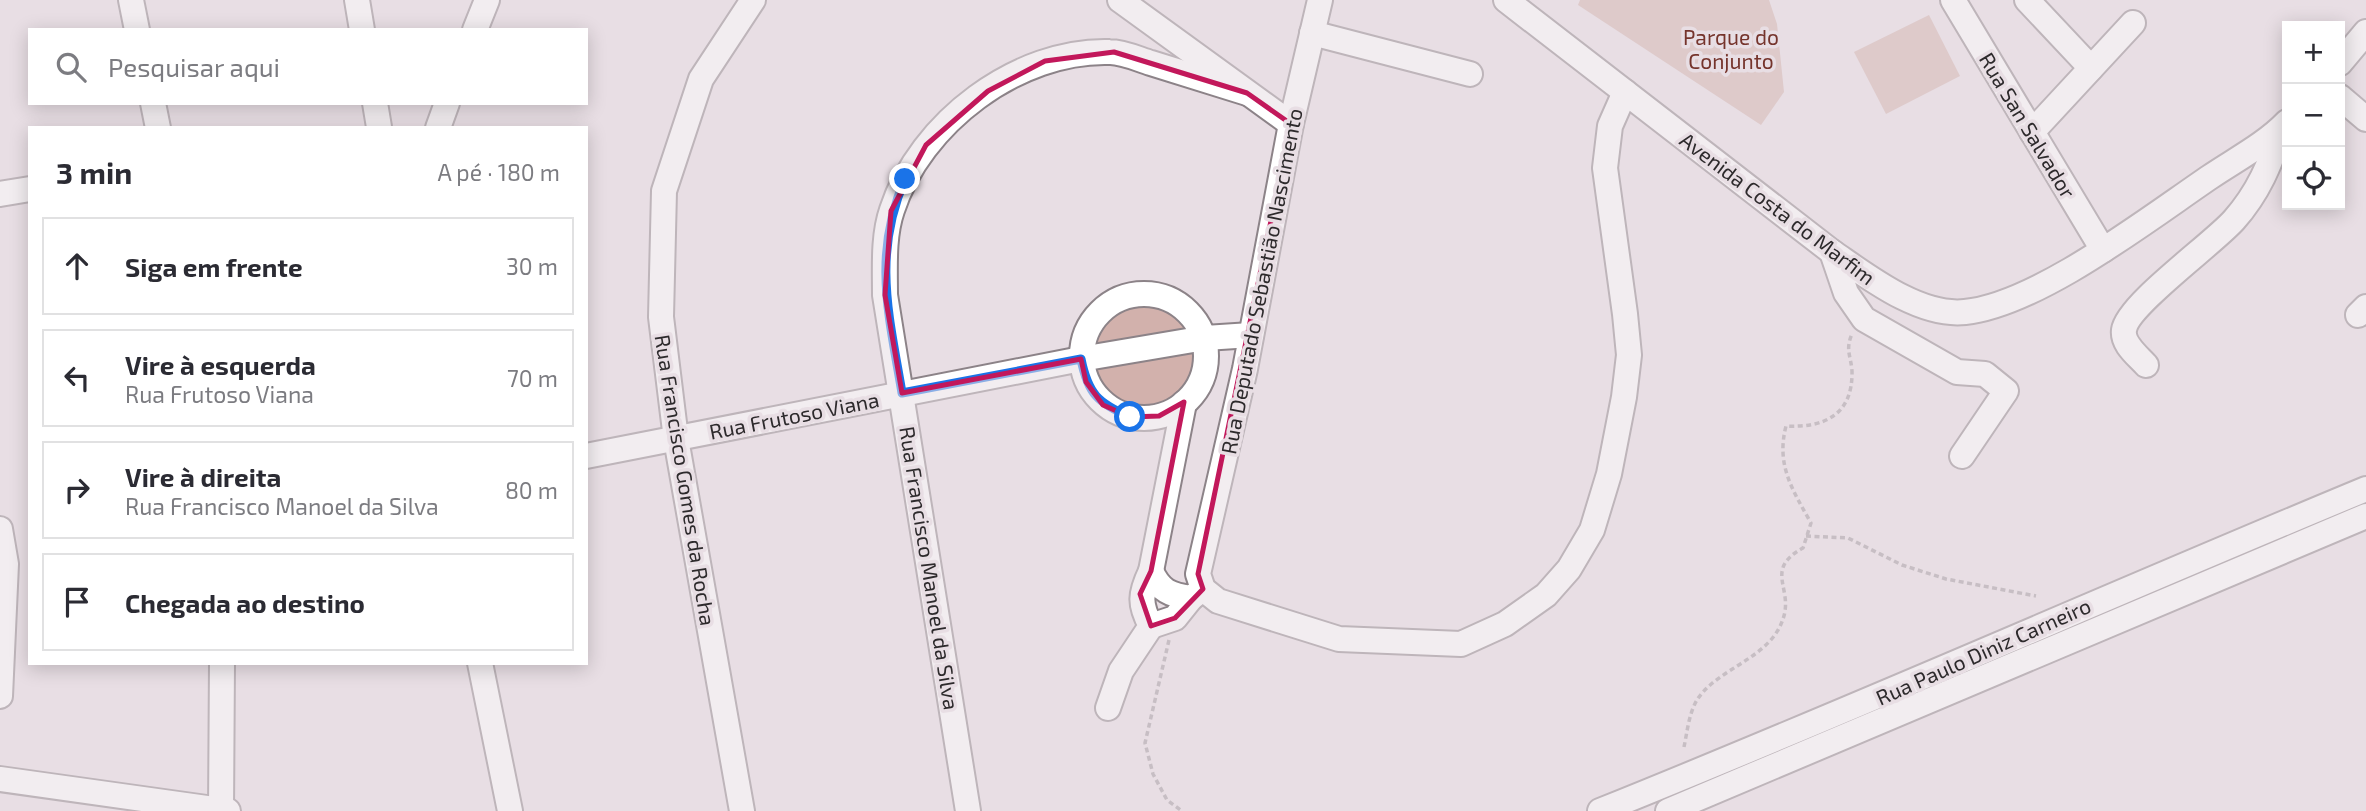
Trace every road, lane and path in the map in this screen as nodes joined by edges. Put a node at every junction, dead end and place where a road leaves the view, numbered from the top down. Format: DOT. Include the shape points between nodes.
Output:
graph roads {
  1 [pos="131,0"];
  2 [pos="357,0"];
  3 [pos="487,0"];
  4 [pos="753,0"];
  5 [pos="1120,0"];
  6 [pos="1320,0"];
  7 [pos="1506,0"];
  8 [pos="1953,0"];
  9 [pos="2027,0"];
  10 [pos="2133,23"];
  11 [pos="137,28"];
  12 [pos="362,28"];
  13 [pos="476,28"];
  14 [pos="2366,32"];
  15 [pos="1312,33"];
  16 [pos="2345,57"];
  17 [pos="2091,68"];
  18 [pos="1470,74"];
  19 [pos="1625,92"];
  20 [pos="1247,93"];
  21 [pos="2345,101"];
  22 [pos="153,105"];
  23 [pos="374,105"];
  24 [pos="446,105"];
  25 [pos="2366,119"];
  26 [pos="1291,124"];
  27 [pos="158,126"];
  28 [pos="379,126"];
  29 [pos="439,126"];
  30 [pos="2282,126"];
  31 [pos="2282,130"];
  32 [pos="2032,132"];
  33 [pos="28,189"];
  34 [pos="0,194"];
  35 [pos="2103,250"];
  36 [pos="1832,252"];
  37 [pos="1864,319"];
  38 [pos="1251,335"];
  39 [pos="1205,338"];
  40 [pos="1081,359"];
  41 [pos="2146,365"];
  42 [pos="902,393"];
  43 [pos="1184,403"];
  44 [pos="676,439"];
  45 [pos="588,456"];
  46 [pos="1962,456"];
  47 [pos="2366,489"];
  48 [pos="2366,516"];
  49 [pos="0,529"];
  50 [pos="1807,536"];
  51 [pos="1151,571"];
  52 [pos="1197,593"];
  53 [pos="2036,596"];
  54 [pos="1175,618"];
  55 [pos="1151,626"];
  56 [pos="222,665"];
  57 [pos="480,665"];
  58 [pos="1947,668"];
  59 [pos="1955,692"];
  60 [pos="0,696"];
  61 [pos="1108,708"];
  62 [pos="1684,747"];
  63 [pos="0,779"];
  64 [pos="1643,803"];
  65 [pos="223,810"];
  66 [pos="510,811"];
  67 [pos="742,811"];
  68 [pos="968,811"];
  69 [pos="1182,811"];
  70 [pos="1600,811"];
  71 [pos="1668,811"];
  1 -- 11 [label="street"];
  2 -- 12 [label="street"];
  3 -- 13 [label="street"];
  4 -- 44 [label="street, Rua Francisco Gomes da Rocha" via="701,79 664,191 661,317"];
  5 -- 20 [label="street"];
  6 -- 15 [label="street, Rua Deputado Sebastião Nascimento"];
  7 -- 19 [label="street, Avenida Costa do Marfim"];
  8 -- 32 [label="street, Rua San Salvador"];
  9 -- 17 [label="street"];
  10 -- 17 [label="street"];
  14 -- 16 [label="street"];
  15 -- 18 [label="street"];
  15 -- 26 [label="street, Rua Deputado Sebastião Nascimento"];
  17 -- 32 [label="street"];
  19 -- 36 [label="street, Avenida Costa do Marfim"];
  19 -- 52 [label="street" via="1610,126 1605,168 1629,355 1609,474 1592,530 1569,569 1546,595 1515,617 1461,644 1339,639"];
  20 -- 26 [label="street"];
  20 -- 42 [label="street, Rua Francisco Manoel da Silva" via="1114,52 1078,52 1019,73 961,111 926,145 891,212 885,295"];
  21 -- 25 [label="street"];
  22 -- 27 [label="street"];
  23 -- 28 [label="street"];
  24 -- 29 [label="street"];
  26 -- 38 [label="street, Rua Deputado Sebastião Nascimento"];
  30 -- 35 [label="street, Avenida Costa do Marfim"];
  31 -- 41 [label="street" via="2258,189 2233,221 2143,303 2124,327 2124,341"];
  32 -- 35 [label="street, Rua San Salvador"];
  33 -- 34 [label="street"];
  35 -- 36 [label="street, Avenida Costa do Marfim" via="2008,302 1963,313 1919,305"];
  36 -- 37 [label="street" via="1846,293"];
  37 -- 46 [label="street" via="1957,372 1985,374 2006,391"];
  37 -- 50 [label="path" via="1846,348 1852,369 1850,391 1840,411 1823,424 1786,426 1781,447 1788,480 1811,523"];
  38 -- 39 [label="street, Rua Frutoso Viana"];
  38 -- 52 [label="street, Rua Deputado Sebastião Nascimento"];
  39 -- 40 [label="street, Rua Frutoso Viana"];
  39 -- 40 [label="street" via="1193,318 1173,301 1132,295 1106,306 1088,327"];
  39 -- 43 [label="street" via="1206,362 1199,383"];
  40 -- 42 [label="street, Rua Frutoso Viana"];
  40 -- 43 [label="street" via="1086,382 1103,405 1130,417 1159,416"];
  42 -- 44 [label="street, Rua Frutoso Viana"];
  42 -- 68 [label="street, Rua Francisco Manoel da Silva"];
  43 -- 51 [label="street"];
  44 -- 45 [label="street, Rua Frutoso Viana"];
  44 -- 67 [label="street, Rua Francisco Gomes da Rocha"];
  47 -- 58 [label="street, Rua Paulo Diniz Carneiro"];
  48 -- 59 [label="street, Rua Paulo Diniz Carneiro"];
  49 -- 60 [label="street" via="6,564"];
  50 -- 53 [label="path" via="1848,538 1902,565 1946,579"];
  50 -- 62 [label="path" via="1803,548 1782,564 1783,622 1762,649 1697,700"];
  51 -- 52 [label="street" via="1167,594"];
  51 -- 55 [label="street" via="1140,594"];
  52 -- 54 [label="street"];
  54 -- 55 [label="street"];
  54 -- 69 [label="path" via="1145,743 1153,774 1167,800"];
  55 -- 61 [label="street" via="1121,671"];
  56 -- 65 [label="street"];
  57 -- 66 [label="street"];
  58 -- 59 [label="street"];
  58 -- 64 [label="street, Rua Paulo Diniz Carneiro"];
  59 -- 71 [label="street, Rua Paulo Diniz Carneiro"];
  63 -- 65 [label="street"];
  64 -- 70 [label="street, Rua Paulo Diniz Carneiro"];
}
